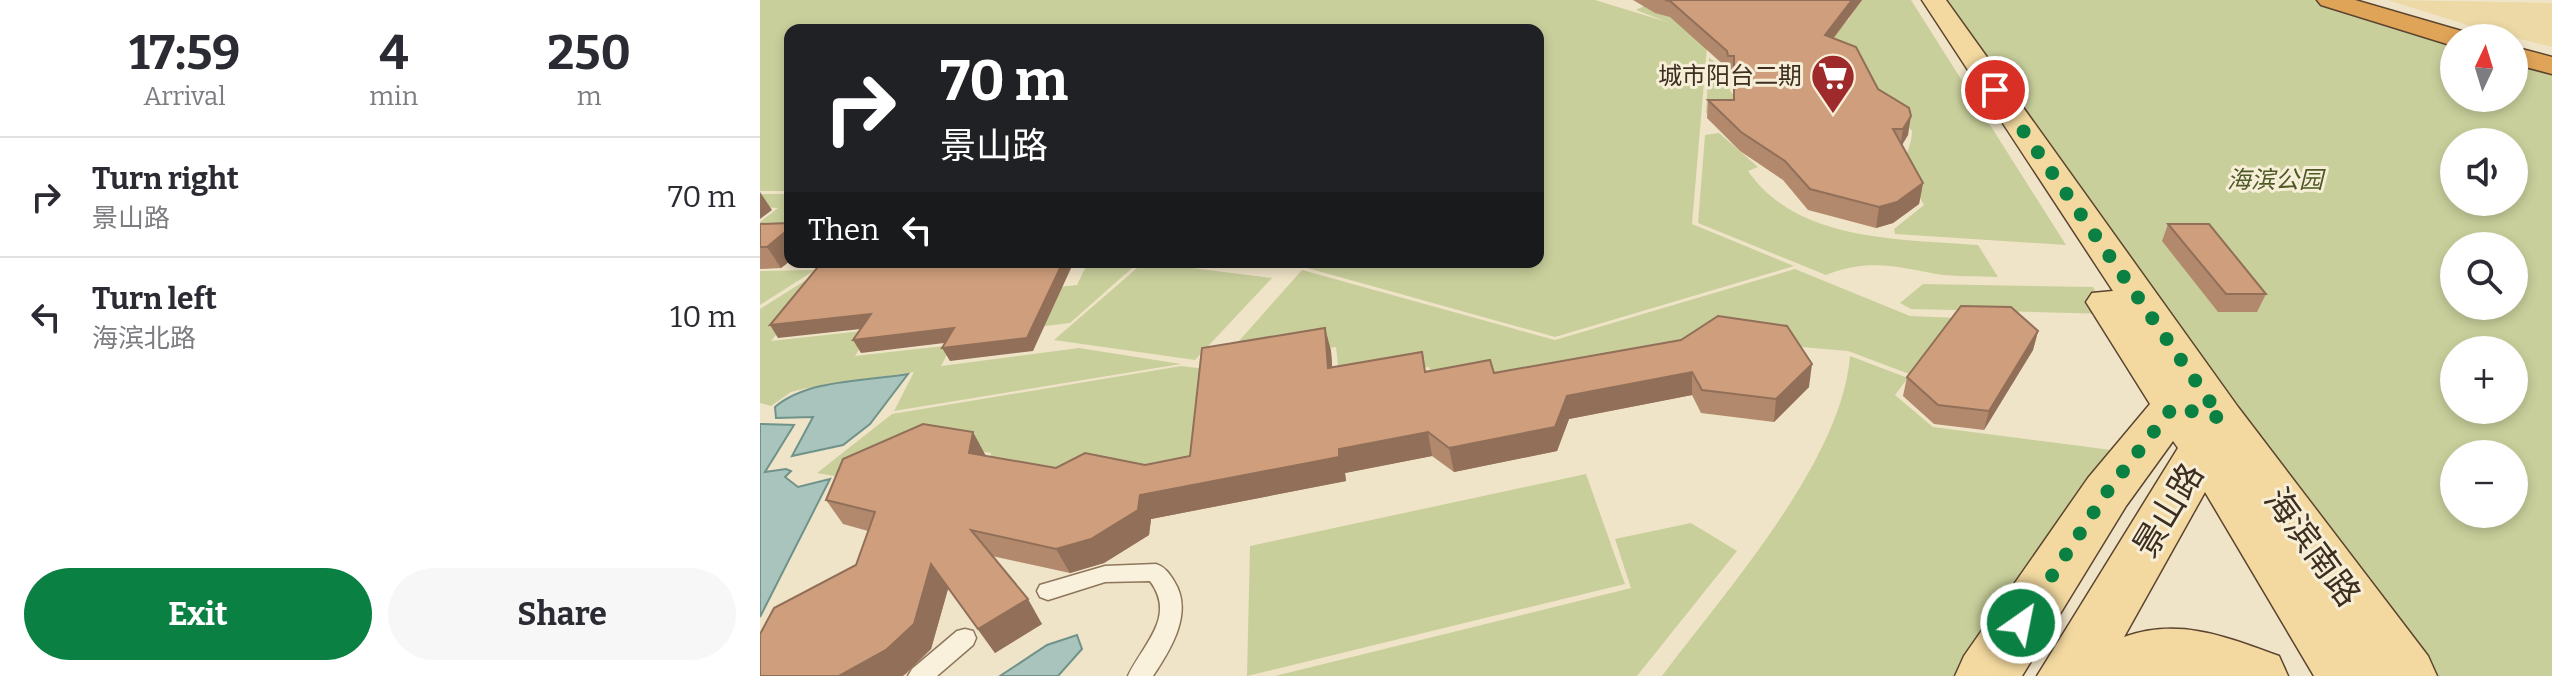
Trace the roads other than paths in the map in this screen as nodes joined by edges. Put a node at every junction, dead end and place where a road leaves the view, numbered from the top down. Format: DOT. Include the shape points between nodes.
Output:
graph roads {
  1 [pos="1914,0"];
  2 [pos="1934,0"];
  3 [pos="2329,0"];
  4 [pos="2350,0"];
  5 [pos="2440,27"];
  6 [pos="2440,33"];
  7 [pos="2528,55"];
  8 [pos="2528,57"];
  9 [pos="2552,59"];
  10 [pos="2552,66"];
  11 [pos="2199,425"];
  12 [pos="1048,591"];
  13 [pos="965,638"];
  14 [pos="920,676"];
  15 [pos="1140,676"];
  16 [pos="1987,676"];
  17 [pos="2069,676"];
  18 [pos="2102,676"];
  19 [pos="2256,676"];
  20 [pos="2348,676"];
  21 [pos="2405,676"];
  1 -- 11 [label="main road"];
  2 -- 11 [label="main road"];
  3 -- 6 [label="highway"];
  4 -- 5 [label="highway"];
  7 -- 9 [label="highway"];
  8 -- 10 [label="highway"];
  11 -- 16 [label="main road, 景山路" via="2107,492"];
  11 -- 17 [label="main road, 景山路"];
  11 -- 20 [label="main road, 海滨南路"];
  11 -- 21 [label="main road, 海滨南路"];
  12 -- 15 [label="lane" via="1105,574 1156,572 1170,594 1168,626"];
  13 -- 14 [label="lane"];
  18 -- 19 [label="main road" via="2130,658 2185,653"];
}
